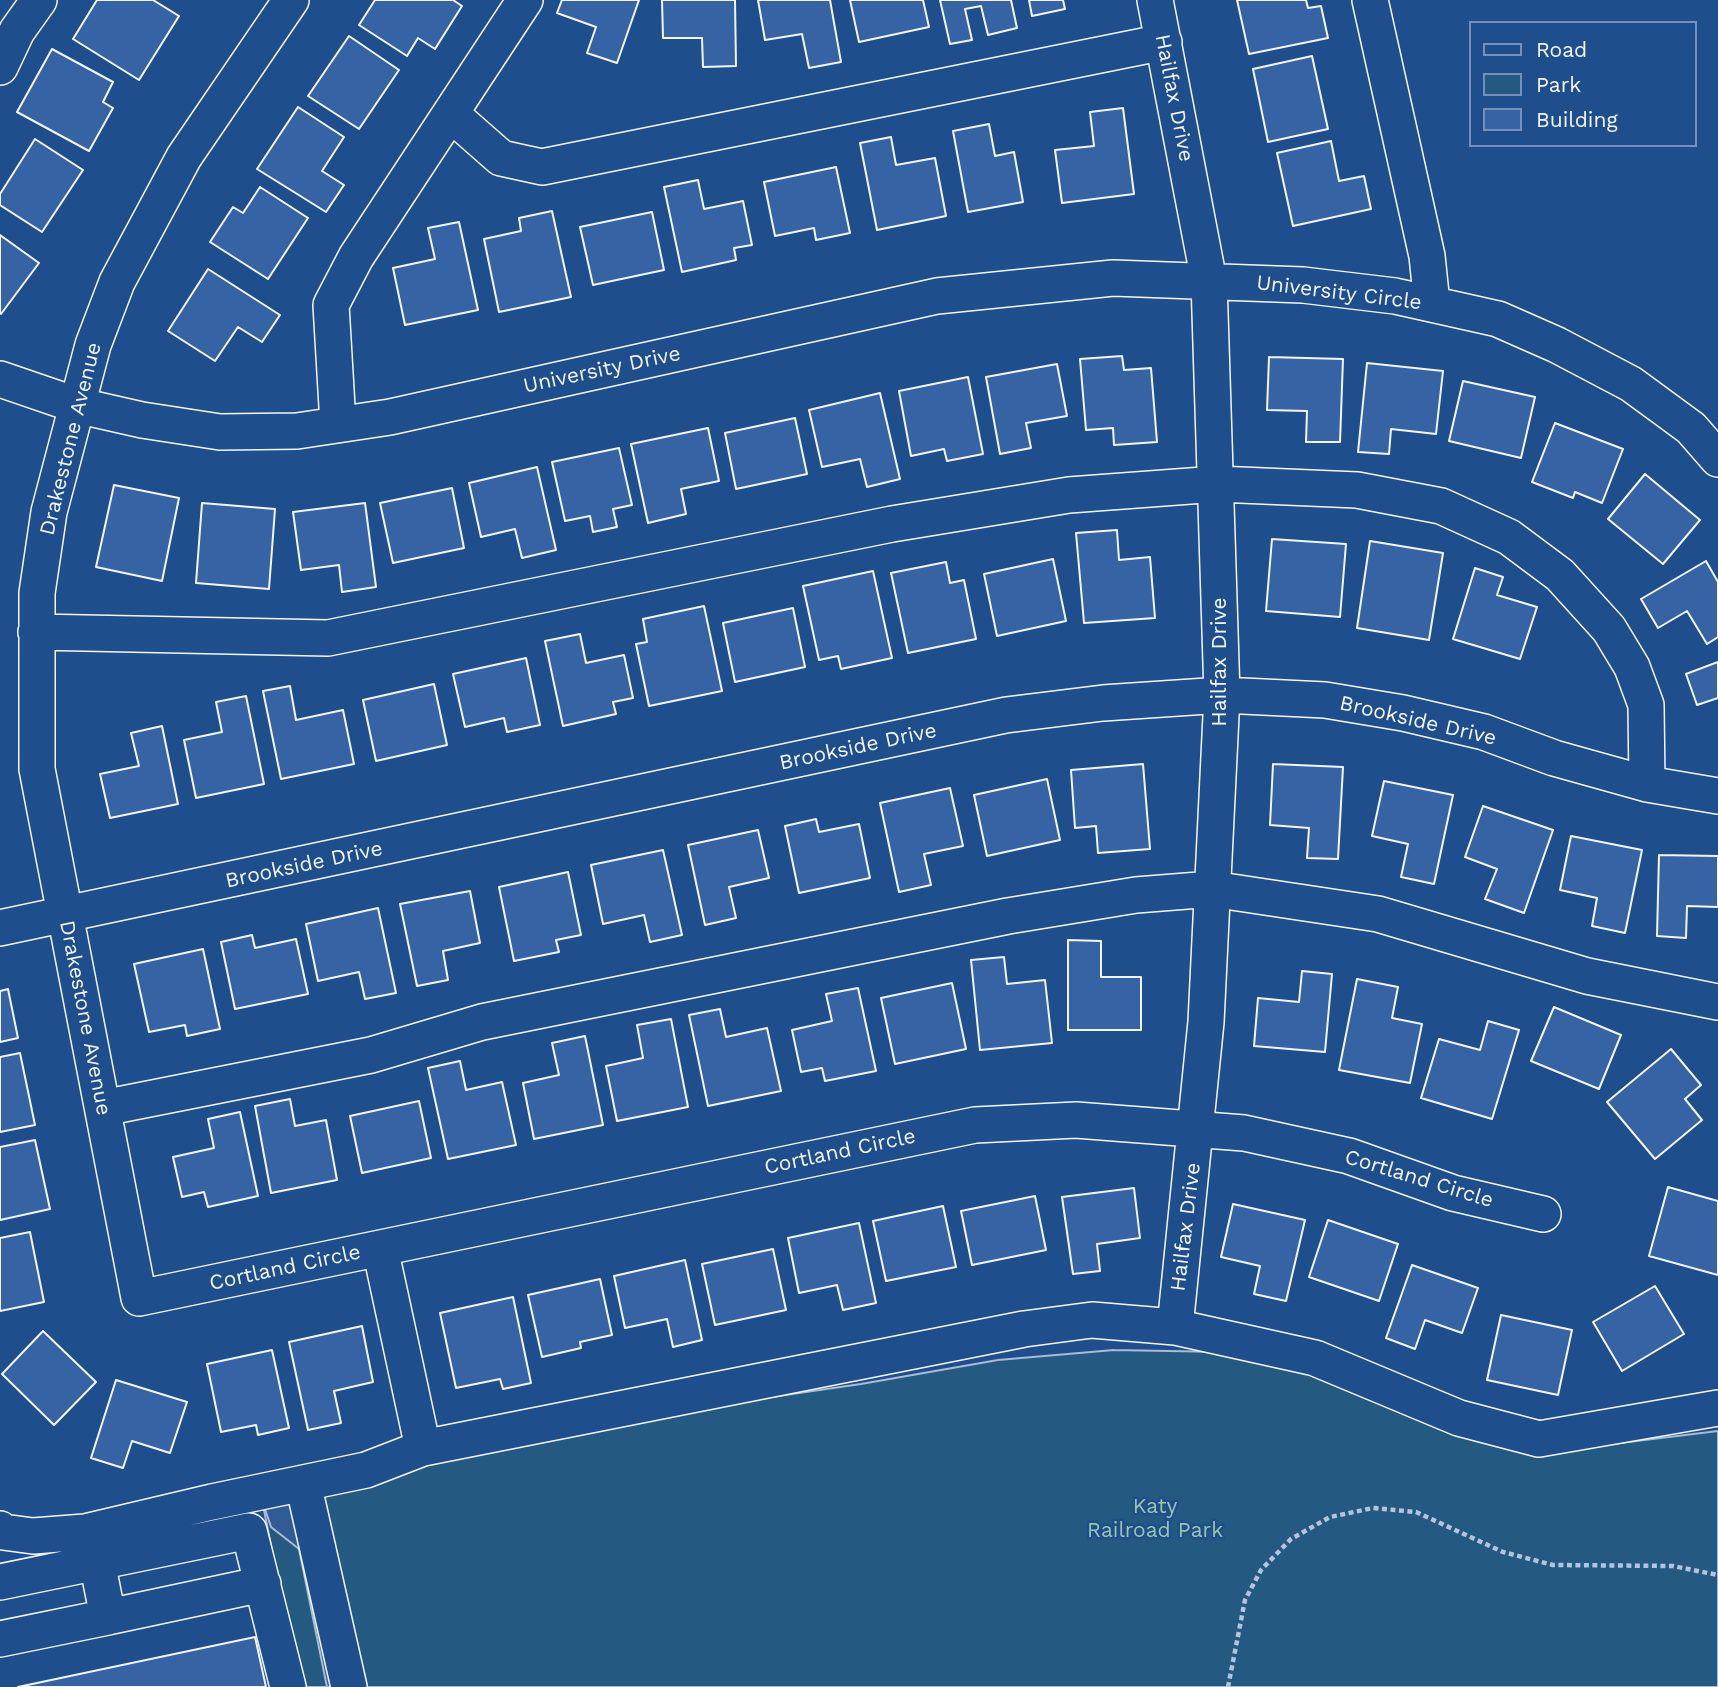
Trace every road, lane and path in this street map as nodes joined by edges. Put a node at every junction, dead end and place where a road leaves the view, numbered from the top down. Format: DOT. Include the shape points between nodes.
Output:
graph roads {
  1 [pos="39,0"];
  2 [pos="291,0"];
  3 [pos="525,0"];
  4 [pos="1155,0"];
  5 [pos="1370,0"];
  6 [pos="1164,42"];
  7 [pos="0,67"];
  8 [pos="451,114"];
  9 [pos="1209,281"];
  10 [pos="1432,304"];
  11 [pos="0,379"];
  12 [pos="76,405"];
  13 [pos="338,425"];
  14 [pos="1718,459"];
  15 [pos="1217,484"];
  16 [pos="36,632"];
  17 [pos="1222,695"];
  18 [pos="1647,785"];
  19 [pos="1718,796"];
  20 [pos="1212,889"];
  21 [pos="66,916"];
  22 [pos="0,928"];
  23 [pos="1718,1002"];
  24 [pos="103,1108"];
  25 [pos="1197,1129"];
  26 [pos="1543,1214"];
  27 [pos="380,1248"];
  28 [pos="139,1298"];
  29 [pos="1174,1327"];
  30 [pos="1718,1408"];
  31 [pos="423,1448"];
  32 [pos="303,1483"];
  33 [pos="0,1529"];
  34 [pos="97,1562"];
  35 [pos="1718,1575"];
  36 [pos="0,1582"];
  37 [pos="263,1584"];
  38 [pos="108,1616"];
  39 [pos="0,1639"];
  40 [pos="288,1687"];
  41 [pos="349,1687"];
  42 [pos="1228,1687"];
  1 -- 7 [label="street"];
  2 -- 12 [label="street, Drakestone Avenue" via="184,157 117,282"];
  3 -- 8 [label="street"];
  4 -- 6 [label="street, Hailfax Drive"];
  5 -- 10 [label="street" via="1427,256"];
  6 -- 8 [label="street" via="542,167 501,158"];
  6 -- 9 [label="street, Hailfax Drive"];
  8 -- 13 [label="street" via="355,257 331,305"];
  9 -- 10 [label="street, University Circle" via="1303,285"];
  9 -- 13 [label="street, University Drive" via="1113,278 937,296"];
  9 -- 15 [label="street, Hailfax Drive"];
  10 -- 14 [label="street, University Circle" via="1498,320 1631,384 1691,428"];
  11 -- 12 [label="street, University Drive"];
  12 -- 13 [label="street, University Drive" via="220,432 297,431"];
  12 -- 16 [label="street, Drakestone Avenue" via="49,512"];
  15 -- 16 [label="street" via="1069,495 892,524 328,638"];
  15 -- 17 [label="street, Hailfax Drive"];
  15 -- 18 [label="street" via="1357,490 1441,506 1509,537 1560,575 1609,629 1632,667 1646,705"];
  16 -- 21 [label="street, Drakestone Avenue" via="37,769"];
  17 -- 18 [label="street, Brookside Drive" via="1325,700 1403,713 1484,732"];
  17 -- 20 [label="street, Hailfax Drive"];
  17 -- 21 [label="street, Brookside Drive" via="1006,715"];
  18 -- 19 [label="street, Brookside Drive"];
  20 -- 23 [label="street" via="1378,914 1587,976"];
  20 -- 24 [label="street" via="1136,895 1008,916 482,1022 371,1055"];
  20 -- 25 [label="street, Hailfax Drive"];
  21 -- 22 [label="street, Brookside Drive"];
  21 -- 24 [label="street, Drakestone Avenue"];
  24 -- 28 [label="street, Drakestone Avenue"];
  25 -- 26 [label="street, Cortland Circle" via="1244,1133 1349,1156 1453,1193"];
  25 -- 27 [label="street, Cortland Circle" via="1076,1120 975,1125"];
  25 -- 29 [label="street, Hailfax Drive"];
  27 -- 28 [label="street, Cortland Circle"];
  27 -- 31 [label="street"];
  29 -- 30 [label="street" via="1315,1358 1460,1418 1539,1439"];
  29 -- 31 [label="street" via="1093,1320 1024,1329"];
  31 -- 32 [label="street" via="366,1470"];
  32 -- 33 [label="street" via="85,1532 33,1536"];
  32 -- 41 [label="street"];
  34 -- 36 [label="street"];
  34 -- 37 [label="street" via="249,1531"];
  34 -- 38 [label="street"];
  35 -- 42 [label="path" via="1672,1566 1553,1565 1503,1552 1416,1512 1373,1508 1329,1517 1291,1539 1261,1570 1245,1600"];
  37 -- 38 [label="street"];
  37 -- 40 [label="street"];
  38 -- 39 [label="street"];
}
